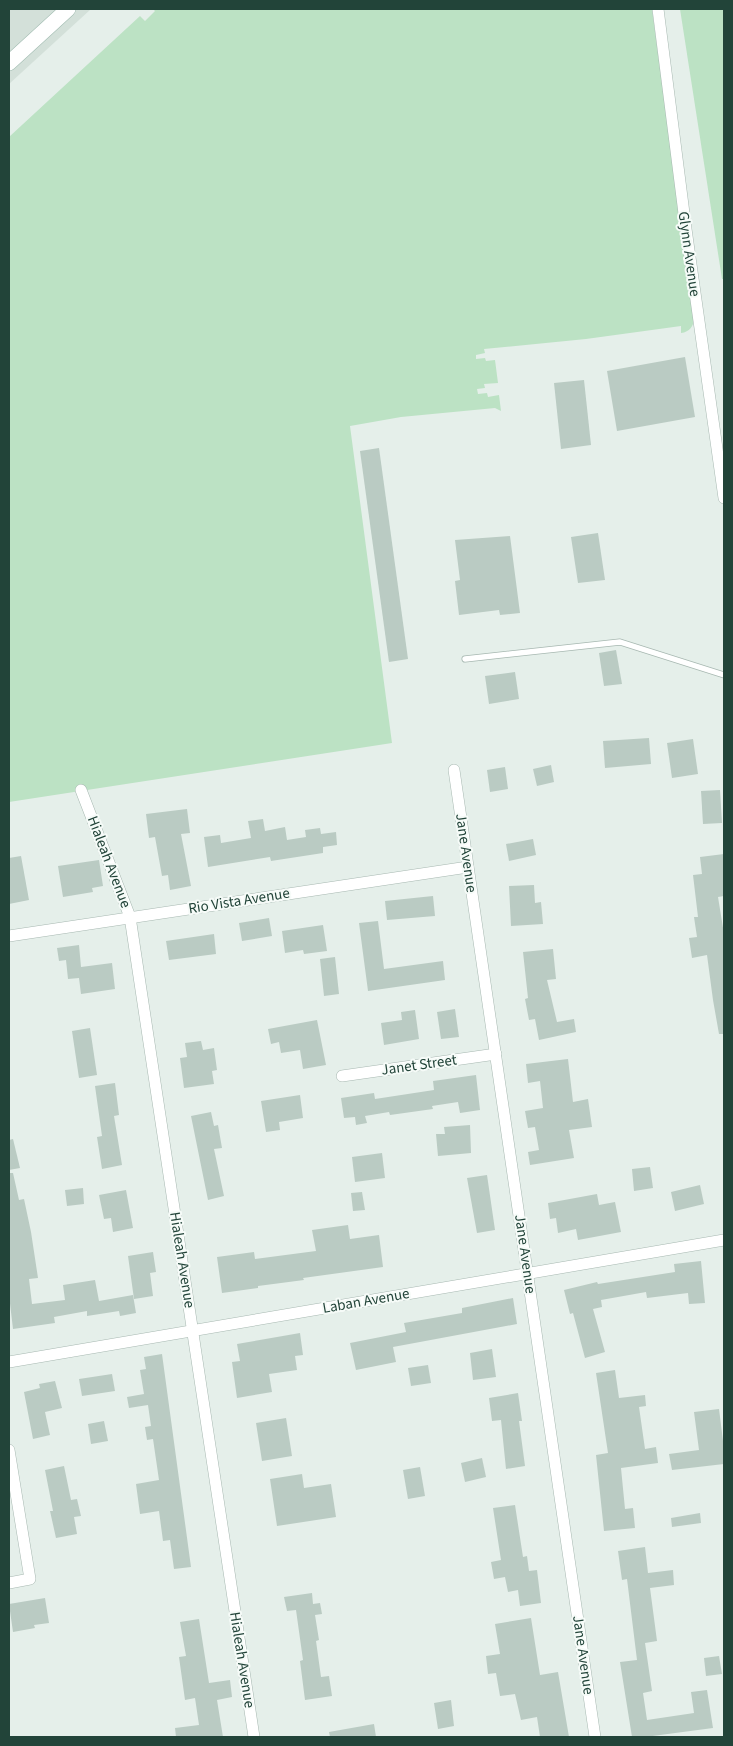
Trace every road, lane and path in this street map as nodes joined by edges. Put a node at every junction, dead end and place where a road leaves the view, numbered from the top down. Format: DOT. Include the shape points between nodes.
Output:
graph roads {
  1 [pos="68,9"];
  2 [pos="658,9"];
  3 [pos="9,64"];
  4 [pos="724,498"];
  5 [pos="465,659"];
  6 [pos="724,675"];
  7 [pos="454,770"];
  8 [pos="81,790"];
  9 [pos="468,867"];
  10 [pos="130,918"];
  11 [pos="9,936"];
  12 [pos="496,1054"];
  13 [pos="342,1076"];
  14 [pos="724,1240"];
  15 [pos="528,1273"];
  16 [pos="192,1330"];
  17 [pos="9,1362"];
  18 [pos="9,1450"];
  19 [pos="9,1583"];
  20 [pos="254,1737"];
  21 [pos="595,1737"];
  1 -- 3 [label="street"];
  2 -- 4 [label="street, Glynn Avenue"];
  5 -- 6 [label="lane" via="620,642"];
  7 -- 9 [label="street, Jane Avenue"];
  8 -- 10 [label="street, Hialeah Avenue"];
  9 -- 10 [label="street, Rio Vista Avenue"];
  9 -- 12 [label="street, Jane Avenue"];
  10 -- 11 [label="street, Rio Vista Avenue"];
  10 -- 16 [label="street, Hialeah Avenue"];
  12 -- 13 [label="street, Janet Street"];
  12 -- 15 [label="street, Jane Avenue"];
  14 -- 15 [label="street, Laban Avenue"];
  15 -- 16 [label="street, Laban Avenue"];
  15 -- 21 [label="street, Jane Avenue"];
  16 -- 17 [label="street, Laban Avenue"];
  16 -- 20 [label="street, Hialeah Avenue"];
  18 -- 19 [label="street" via="30,1579"];
}
